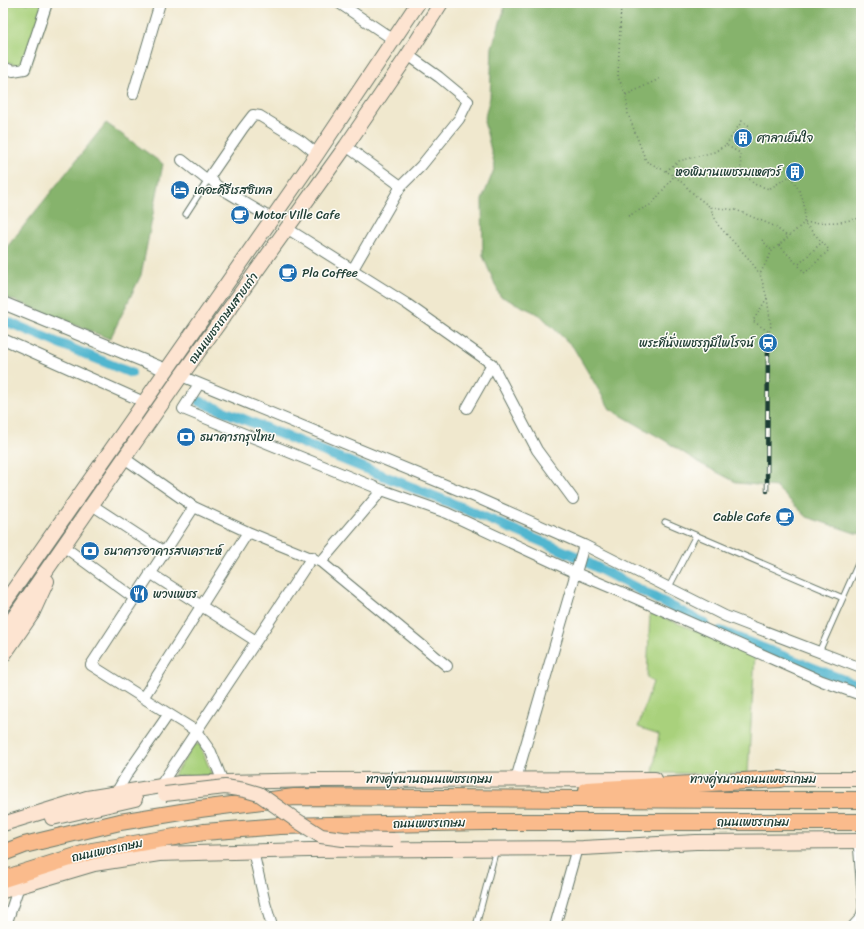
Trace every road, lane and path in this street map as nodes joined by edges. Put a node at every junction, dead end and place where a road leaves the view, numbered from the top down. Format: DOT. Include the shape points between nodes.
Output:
graph roads {
  1 [pos="47,3"];
  2 [pos="160,3"];
  3 [pos="339,3"];
  4 [pos="418,3"];
  5 [pos="441,3"];
  6 [pos="621,3"];
  7 [pos="394,40"];
  8 [pos="408,55"];
  9 [pos="3,67"];
  10 [pos="661,78"];
  11 [pos="133,94"];
  12 [pos="626,95"];
  13 [pos="751,127"];
  14 [pos="726,145"];
  15 [pos="346,146"];
  16 [pos="317,154"];
  17 [pos="182,160"];
  18 [pos="666,171"];
  19 [pos="675,176"];
  20 [pos="210,180"];
  21 [pos="401,186"];
  22 [pos="710,207"];
  23 [pos="186,214"];
  24 [pos="628,216"];
  25 [pos="857,218"];
  26 [pos="861,218"];
  27 [pos="272,219"];
  28 [pos="804,223"];
  29 [pos="861,225"];
  30 [pos="288,228"];
  31 [pos="788,237"];
  32 [pos="762,240"];
  33 [pos="822,242"];
  34 [pos="779,245"];
  35 [pos="772,251"];
  36 [pos="818,261"];
  37 [pos="820,264"];
  38 [pos="798,265"];
  39 [pos="353,269"];
  40 [pos="760,274"];
  41 [pos="767,298"];
  42 [pos="3,303"];
  43 [pos="769,332"];
  44 [pos="3,338"];
  45 [pos="768,343"];
  46 [pos="492,364"];
  47 [pos="166,370"];
  48 [pos="181,376"];
  49 [pos="199,384"];
  50 [pos="144,402"];
  51 [pos="467,408"];
  52 [pos="124,458"];
  53 [pos="382,490"];
  54 [pos="573,499"];
  55 [pos="92,505"];
  56 [pos="194,507"];
  57 [pos="665,522"];
  58 [pos="248,532"];
  59 [pos="696,535"];
  60 [pos="63,546"];
  61 [pos="584,548"];
  62 [pos="164,552"];
  63 [pos="312,557"];
  64 [pos="861,557"];
  65 [pos="321,562"];
  66 [pos="577,570"];
  67 [pos="150,573"];
  68 [pos="668,587"];
  69 [pos="134,598"];
  70 [pos="843,598"];
  71 [pos="3,605"];
  72 [pos="201,605"];
  73 [pos="3,633"];
  74 [pos="256,641"];
  75 [pos="819,652"];
  76 [pos="3,656"];
  77 [pos="447,666"];
  78 [pos="861,668"];
  79 [pos="861,695"];
  80 [pos="143,698"];
  81 [pos="168,714"];
  82 [pos="196,731"];
  83 [pos="516,779"];
  84 [pos="780,779"];
  85 [pos="861,779"];
  86 [pos="223,782"];
  87 [pos="162,790"];
  88 [pos="116,793"];
  89 [pos="425,798"];
  90 [pos="861,800"];
  91 [pos="861,822"];
  92 [pos="3,824"];
  93 [pos="3,834"];
  94 [pos="858,841"];
  95 [pos="696,842"];
  96 [pos="497,848"];
  97 [pos="577,848"];
  98 [pos="253,851"];
  99 [pos="3,853"];
  100 [pos="3,879"];
  101 [pos="19,886"];
  102 [pos="3,891"];
  103 [pos="5,925"];
  104 [pos="272,926"];
  105 [pos="476,926"];
  106 [pos="555,926"];
  107 [pos="850,926"];
  1 -- 9 [label="street" via="25,69 13,71"];
  2 -- 11 [label="street"];
  3 -- 7 [label="street"];
  4 -- 7 [label="main road, ถนนเพชรเกษมสายเก่า"];
  5 -- 8 [label="main road, ถนนเพชรเกษมสายเก่า"];
  6 -- 12 [label="path" via="618,77"];
  7 -- 16 [label="main road, ถนนเพชรเกษมสายเก่า"];
  8 -- 15 [label="main road, ถนนเพชรเกษมสายเก่า"];
  8 -- 21 [label="street" via="468,101 459,119 421,166"];
  10 -- 12 [label="path"];
  12 -- 18 [label="path" via="628,114 646,162"];
  13 -- 14 [label="path" via="742,121"];
  14 -- 18 [label="path" via="714,152 679,160"];
  14 -- 28 [label="path" via="740,153 741,170 754,184 769,189 790,176 800,191 806,207"];
  15 -- 21 [label="street"];
  15 -- 30 [label="main road, ถนนเพชรเกษมสายเก่า"];
  16 -- 20 [label="street" via="260,116 253,115 210,176"];
  16 -- 27 [label="main road, ถนนเพชรเกษมสายเก่า"];
  17 -- 20 [label="street"];
  18 -- 19 [label="path"];
  19 -- 22 [label="path"];
  19 -- 24 [label="path" via="652,204"];
  20 -- 23 [label="lane"];
  20 -- 27 [label="street"];
  21 -- 39 [label="street"];
  22 -- 31 [label="path" via="736,210 774,226"];
  22 -- 40 [label="path" via="718,225"];
  25 -- 26 [label="path"];
  25 -- 28 [label="path" via="840,222"];
  25 -- 29 [label="path"];
  27 -- 47 [label="main road, ถนนเพชรเกษมสายเก่า"];
  28 -- 31 [label="path"];
  28 -- 33 [label="path"];
  30 -- 39 [label="street"];
  30 -- 48 [label="main road, ถนนเพชรเกษมสายเก่า"];
  31 -- 34 [label="path"];
  32 -- 35 [label="path"];
  33 -- 36 [label="path" via="830,250"];
  33 -- 38 [label="path"];
  34 -- 35 [label="path"];
  34 -- 38 [label="path"];
  35 -- 40 [label="path"];
  36 -- 37 [label="path"];
  36 -- 38 [label="path" via="805,273"];
  39 -- 46 [label="street"];
  40 -- 41 [label="path"];
  41 -- 43 [label="path" via="771,326"];
  41 -- 43 [label="path" via="753,321"];
  42 -- 47 [label="street"];
  43 -- 45 [label="path"];
  44 -- 50 [label="street"];
  46 -- 51 [label="street"];
  46 -- 54 [label="street" via="537,450"];
  47 -- 50 [label="main road, ถนนเพชรเกษมสายเก่า"];
  48 -- 49 [label="street"];
  48 -- 52 [label="main road, ถนนเพชรเกษมสายเก่า"];
  49 -- 53 [label="street" via="183,409"];
  49 -- 61 [label="street" via="475,497"];
  50 -- 71 [label="main road, ถนนเพชรเกษมสายเก่า"];
  52 -- 55 [label="main road, ถนนเพชรเกษมสายเก่า"];
  52 -- 56 [label="street"];
  53 -- 65 [label="street"];
  53 -- 66 [label="street" via="448,513"];
  55 -- 60 [label="main road, ถนนเพชรเกษมสายเก่า"];
  55 -- 62 [label="street"];
  56 -- 58 [label="street"];
  56 -- 62 [label="street"];
  57 -- 59 [label="lane"];
  58 -- 63 [label="street"];
  58 -- 72 [label="street"];
  59 -- 68 [label="lane"];
  59 -- 70 [label="lane"];
  60 -- 69 [label="street"];
  60 -- 73 [label="main road, ถนนเพชรเกษมสายเก่า"];
  60 -- 76 [label="main road" via="32,614"];
  61 -- 66 [label="street"];
  61 -- 68 [label="street"];
  62 -- 67 [label="street"];
  63 -- 65 [label="street"];
  63 -- 74 [label="street"];
  64 -- 70 [label="lane"];
  65 -- 77 [label="street"];
  66 -- 79 [label="street" via="822,681"];
  66 -- 83 [label="street"];
  67 -- 69 [label="street"];
  67 -- 72 [label="street"];
  68 -- 75 [label="street" via="725,616"];
  69 -- 80 [label="street" via="91,665"];
  70 -- 75 [label="lane"];
  72 -- 74 [label="street"];
  72 -- 80 [label="street"];
  74 -- 82 [label="street"];
  75 -- 78 [label="street"];
  80 -- 81 [label="street"];
  81 -- 82 [label="street"];
  81 -- 88 [label="street"];
  82 -- 86 [label="street" via="211,752"];
  82 -- 87 [label="street"];
  83 -- 84 [label="main road, ทางคู่ขนานถนนเพชรเกษม"];
  83 -- 86 [label="main road, ทางคู่ขนานถนนเพชรเกษม"];
  84 -- 85 [label="main road, ทางคู่ขนานถนนเพชรเกษม"];
  84 -- 89 [label="highway"];
  86 -- 87 [label="main road, ทางคู่ขนานถนนเพชรเกษม" via="180,783"];
  87 -- 88 [label="main road, ทางคู่ขนานถนนเพชรเกษม"];
  87 -- 93 [label="main road" via="42,820"];
  87 -- 95 [label="main road, bridge" via="225,787 245,790 259,794 321,836 343,839"];
  88 -- 92 [label="main road, ทางคู่ขนานถนนเพชรเกษม" via="87,798"];
  89 -- 90 [label="highway, ถนนเพชรเกษม"];
  89 -- 99 [label="highway, ถนนเพชรเกษม" via="294,798 200,809 120,822 24,845"];
  91 -- 100 [label="highway, ถนนเพชรเกษม" via="486,822 280,826 204,832 92,851"];
  94 -- 95 [label="main road"];
  94 -- 107 [label="lane" via="861,907 860,916"];
  95 -- 97 [label="main road"];
  96 -- 97 [label="main road"];
  96 -- 98 [label="main road"];
  96 -- 105 [label="lane"];
  97 -- 106 [label="street"];
  98 -- 101 [label="main road" via="159,854 109,861"];
  98 -- 104 [label="street"];
  101 -- 102 [label="main road"];
  101 -- 103 [label="street"];
}
